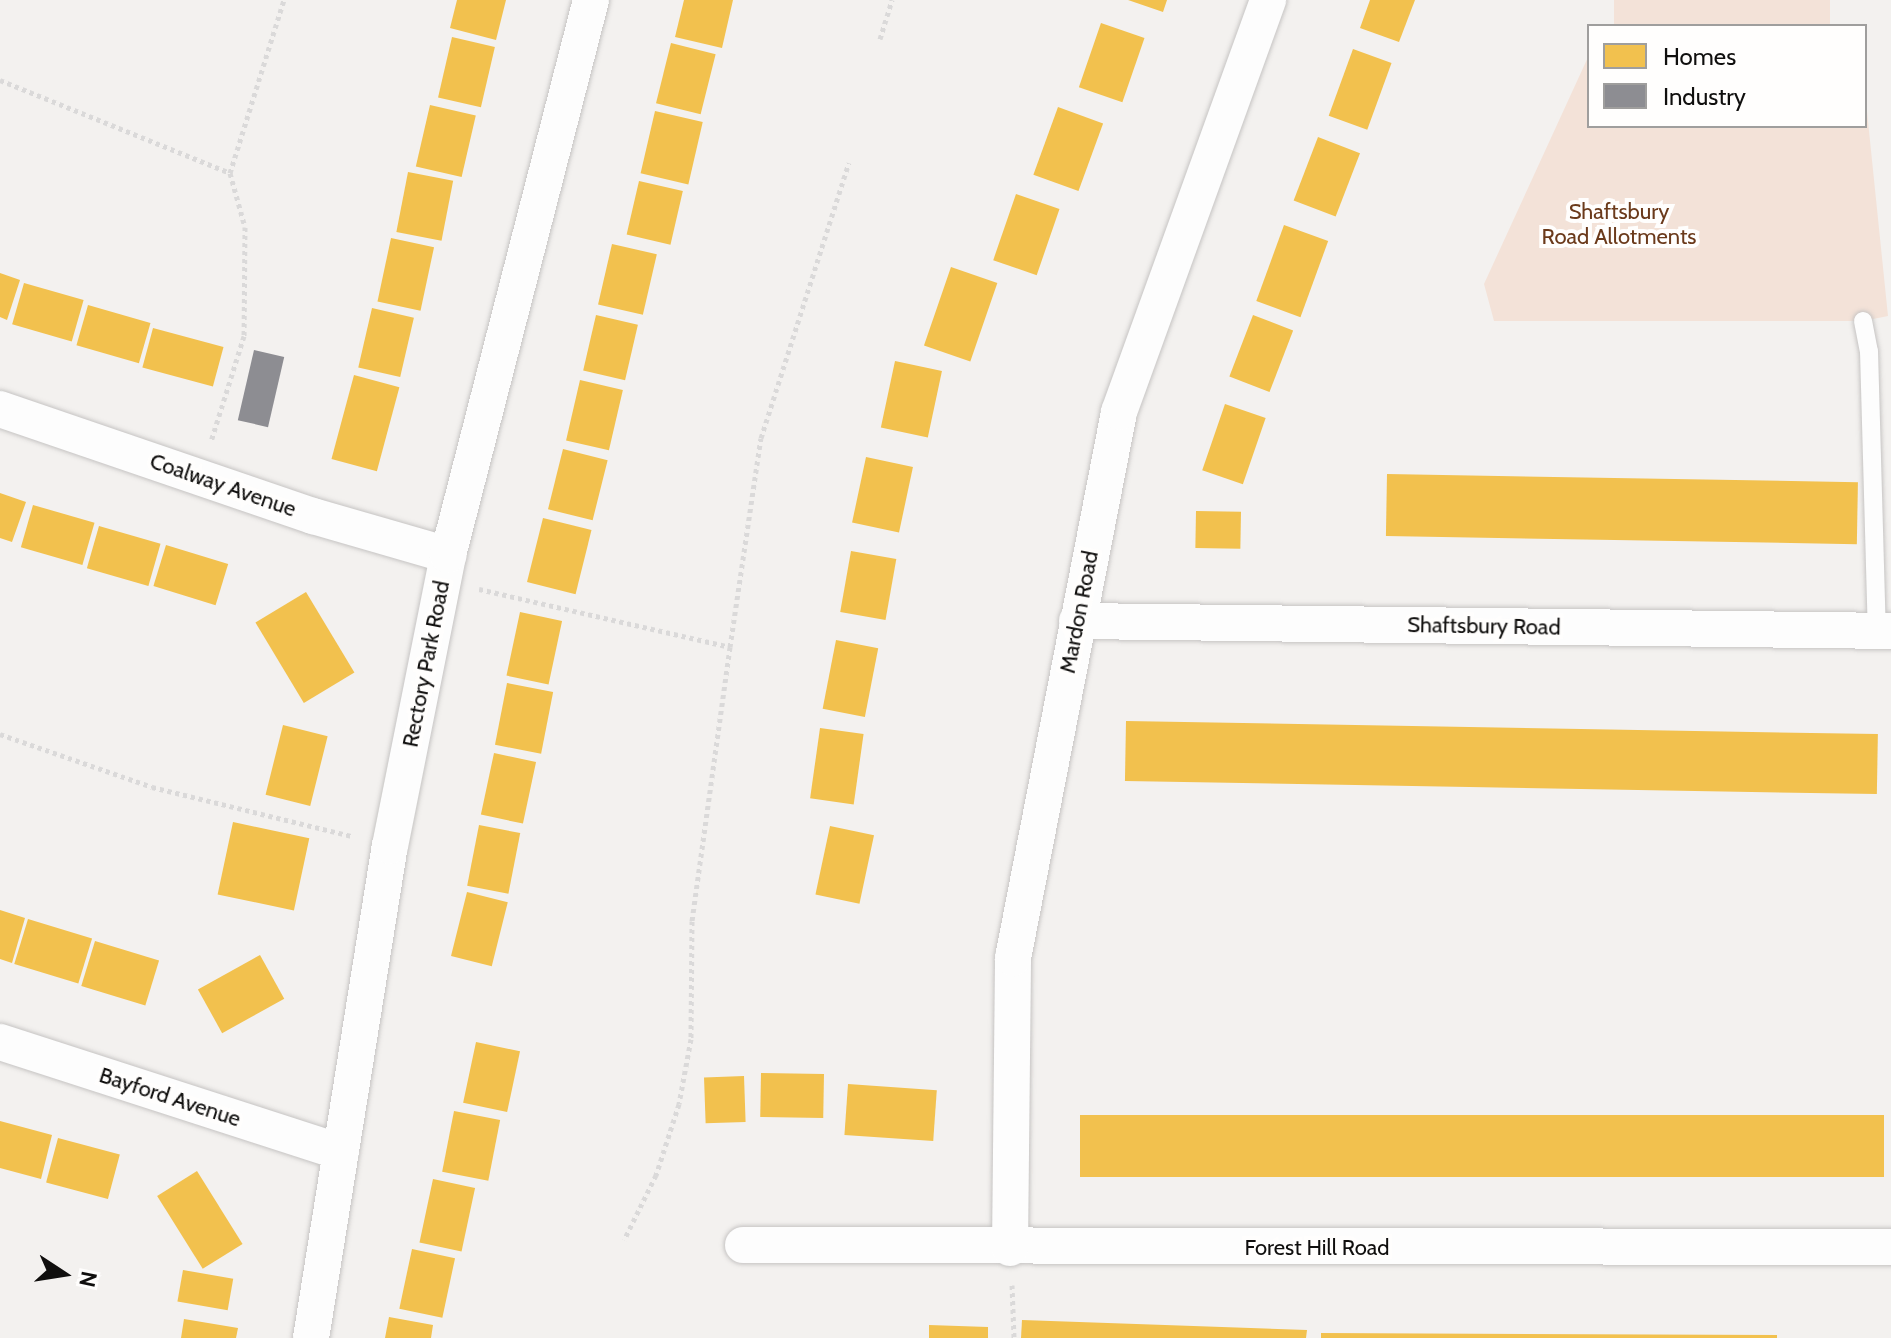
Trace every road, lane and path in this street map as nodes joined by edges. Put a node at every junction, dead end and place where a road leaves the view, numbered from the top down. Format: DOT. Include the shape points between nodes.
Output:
graph roads {
  1 [pos="284,0"];
  2 [pos="591,0"];
  3 [pos="892,0"];
  4 [pos="1268,0"];
  5 [pos="880,39"];
  6 [pos="0,80"];
  7 [pos="849,163"];
  8 [pos="230,173"];
  9 [pos="1863,321"];
  10 [pos="0,409"];
  11 [pos="200,478"];
  12 [pos="445,568"];
  13 [pos="1077,621"];
  14 [pos="1884,632"];
  15 [pos="730,647"];
  16 [pos="0,734"];
  17 [pos="390,846"];
  18 [pos="0,1042"];
  19 [pos="341,1152"];
  20 [pos="624,1240"];
  21 [pos="743,1245"];
  22 [pos="1891,1247"];
  23 [pos="1010,1248"];
  24 [pos="311,1338"];
  25 [pos="1014,1338"];
  1 -- 8 [label="path"];
  2 -- 12 [label="street, Rectory Park Road"];
  3 -- 5 [label="path"];
  4 -- 13 [label="street, Mardon Road" via="1119,412"];
  6 -- 8 [label="path"];
  7 -- 15 [label="path" via="761,438"];
  8 -- 11 [label="path" via="245,227 244,336"];
  9 -- 14 [label="lane"];
  10 -- 11 [label="street, Coalway Avenue"];
  11 -- 12 [label="street, Coalway Avenue"];
  12 -- 15 [label="path"];
  12 -- 17 [label="street, Rectory Park Road"];
  13 -- 14 [label="street, Shaftsbury Road"];
  13 -- 23 [label="street, Mardon Road" via="1013,958"];
  15 -- 20 [label="path" via="692,921 691,1039 679,1104 656,1175"];
  16 -- 17 [label="path" via="152,787"];
  17 -- 19 [label="street, Rectory Park Road"];
  18 -- 19 [label="street, Bayford Avenue"];
  19 -- 24 [label="street, Rectory Park Road"];
  21 -- 23 [label="street, Forest Hill Road"];
  22 -- 23 [label="street, Forest Hill Road"];
  23 -- 25 [label="path"];
}
